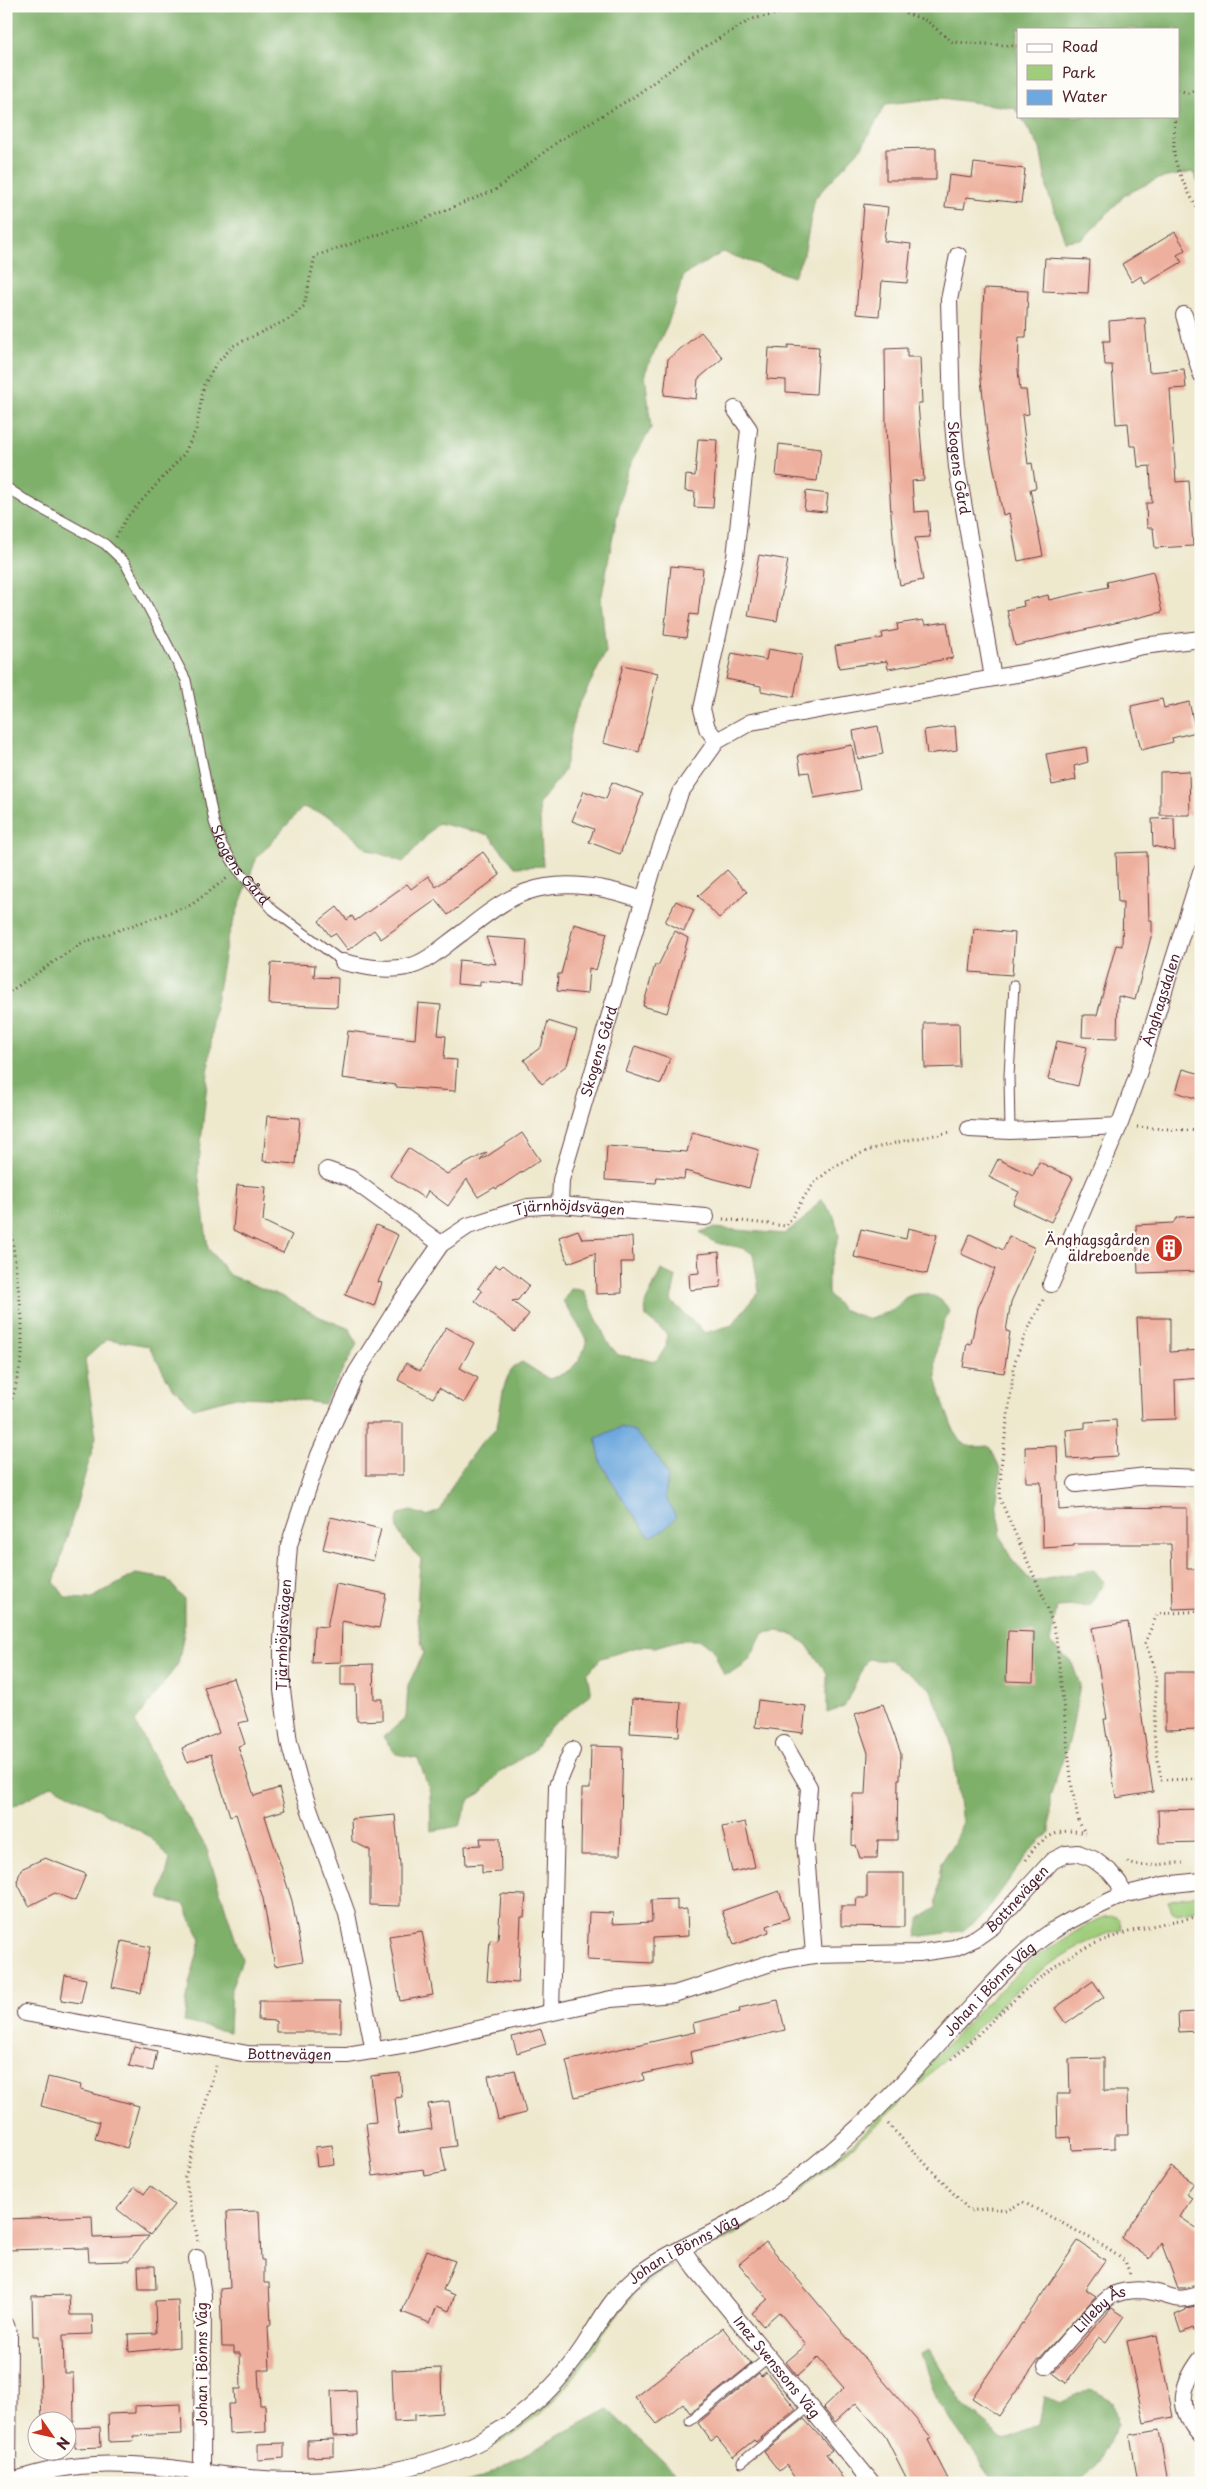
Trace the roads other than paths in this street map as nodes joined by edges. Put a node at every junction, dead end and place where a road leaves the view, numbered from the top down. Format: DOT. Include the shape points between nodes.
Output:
graph roads {
  1 [pos="958,255"];
  2 [pos="1184,315"];
  3 [pos="1201,374"];
  4 [pos="735,409"];
  5 [pos="6,487"];
  6 [pos="1201,639"];
  7 [pos="993,678"];
  8 [pos="716,741"];
  9 [pos="1201,872"];
  10 [pos="642,900"];
  11 [pos="343,962"];
  12 [pos="1014,985"];
  13 [pos="1118,1126"];
  14 [pos="969,1129"];
  15 [pos="1010,1131"];
  16 [pos="327,1170"];
  17 [pos="560,1205"];
  18 [pos="706,1217"];
  19 [pos="441,1244"];
  20 [pos="1051,1284"];
  21 [pos="1201,1478"];
  22 [pos="1076,1484"];
  23 [pos="784,1744"];
  24 [pos="572,1750"];
  25 [pos="1201,1881"];
  26 [pos="1123,1895"];
  27 [pos="814,1955"];
  28 [pos="551,2012"];
  29 [pos="25,2013"];
  30 [pos="374,2051"];
  31 [pos="683,2250"];
  32 [pos="197,2258"];
  33 [pos="1201,2294"];
  34 [pos="6,2325"];
  35 [pos="769,2357"];
  36 [pos="1201,2359"];
  37 [pos="1046,2366"];
  38 [pos="809,2407"];
  39 [pos="690,2421"];
  40 [pos="1201,2436"];
  41 [pos="742,2462"];
  42 [pos="202,2471"];
  43 [pos="8,2483"];
  44 [pos="872,2483"];
  1 -- 7 [label="street, Skogens Gård" via="949,300 952,413 957,467"];
  2 -- 3 [label="street"];
  4 -- 8 [label="street" via="749,429 735,557 702,709 707,728"];
  5 -- 11 [label="lane, Skogens Gård" via="110,548 125,563 186,680 214,822 222,845 238,870 273,910"];
  6 -- 7 [label="street, Skogens Gård" via="1143,646"];
  7 -- 8 [label="street, Skogens Gård" via="751,722"];
  8 -- 10 [label="street, Skogens Gård" via="680,793"];
  9 -- 13 [label="street, Änghagsdalen" via="1138,1074"];
  10 -- 11 [label="street, Skogens Gård" via="622,893 563,884 526,892 490,911 412,966 374,969"];
  10 -- 17 [label="street, Skogens Gård" via="561,1180"];
  12 -- 15 [label="lane" via="1009,1076"];
  13 -- 15 [label="street"];
  13 -- 20 [label="street, Änghagsdalen"];
  14 -- 15 [label="street"];
  16 -- 19 [label="street" via="350,1178"];
  17 -- 18 [label="street, Tjärnhöjdsvägen"];
  17 -- 19 [label="street, Tjärnhöjdsvägen" via="528,1206 468,1226"];
  19 -- 30 [label="street, Tjärnhöjdsvägen" via="356,1373 319,1455 289,1545 282,1640 282,1690 289,1742 300,1783 347,1914"];
  21 -- 22 [label="street" via="1147,1476"];
  23 -- 27 [label="street" via="810,1787 805,1840"];
  24 -- 28 [label="street" via="557,1786"];
  25 -- 26 [label="street" via="1164,1885"];
  26 -- 27 [label="street, Bottnevägen" via="1119,1882 1093,1859 1078,1853 1066,1854 1052,1861 994,1926 954,1948 919,1953"];
  26 -- 31 [label="street, Johan i Bönns Väg" via="1084,1912 1049,1933 1022,1955 906,2079 828,2154 743,2216"];
  27 -- 28 [label="street, Bottnevägen" via="777,1961 674,1994 611,1999"];
  28 -- 30 [label="street, Bottnevägen"];
  29 -- 30 [label="street, Bottnevägen" via="248,2054 347,2055"];
  31 -- 35 [label="street, Inez Svenssons Väg"];
  31 -- 42 [label="street, Johan i Bönns Väg" via="632,2280 542,2398 521,2417 473,2445 420,2463 326,2480 233,2476"];
  32 -- 42 [label="street, Johan i Bönns Väg" via="203,2295"];
  33 -- 37 [label="street, Lilleby Ås" via="1175,2300 1137,2290 1114,2294 1064,2343"];
  34 -- 43 [label="street, Johan i Bönns Väg" via="9,2335"];
  35 -- 38 [label="street, Inez Svenssons Väg"];
  35 -- 39 [label="lane"];
  36 -- 40 [label="street" via="1191,2373 1183,2406"];
  38 -- 41 [label="lane"];
  38 -- 44 [label="street, Inez Svenssons Väg"];
  42 -- 43 [label="street, Johan i Bönns Väg" via="120,2463 34,2473"];
}
